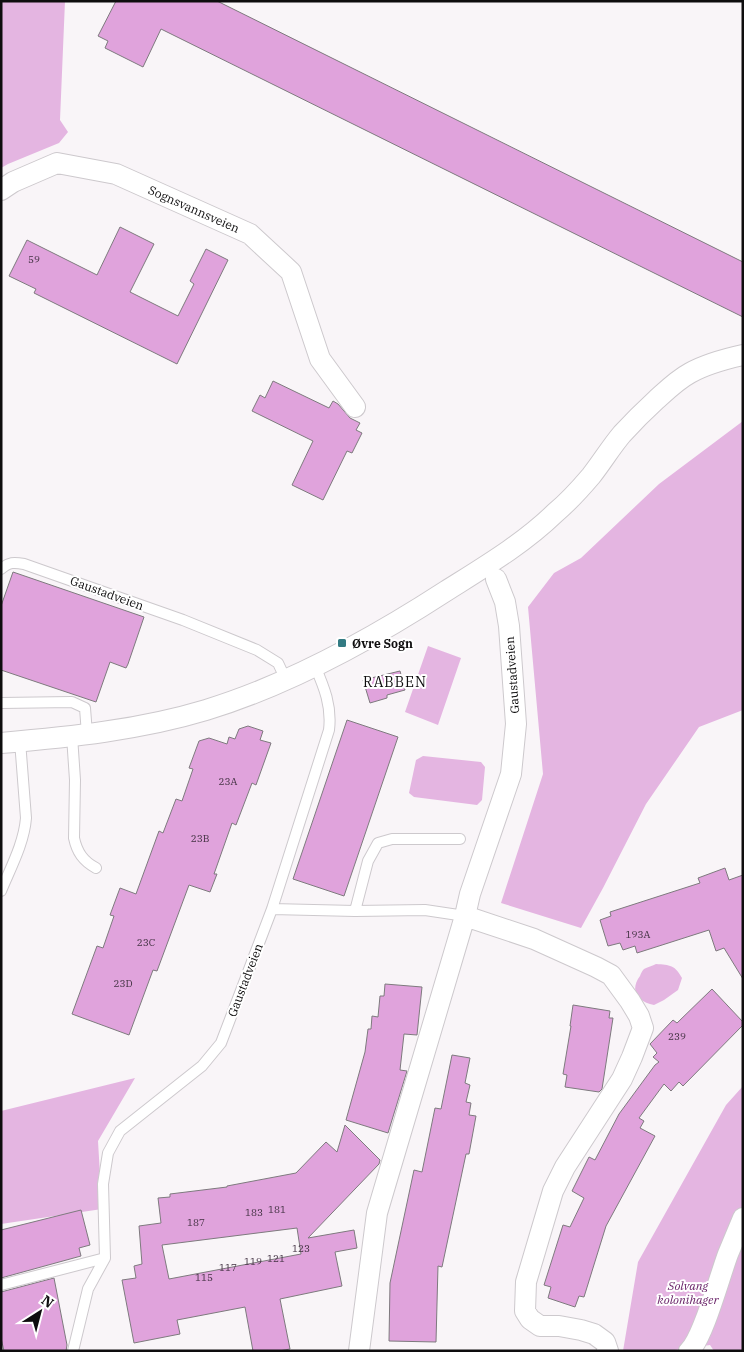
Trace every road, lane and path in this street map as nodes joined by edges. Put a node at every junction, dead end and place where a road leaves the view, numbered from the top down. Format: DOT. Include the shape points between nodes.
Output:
graph roads {
  1 [pos="1,190"];
  2 [pos="743,355"];
  3 [pos="355,407"];
  4 [pos="1,569"];
  5 [pos="496,579"];
  6 [pos="315,666"];
  7 [pos="286,680"];
  8 [pos="1,703"];
  9 [pos="80,735"];
  10 [pos="11,742"];
  11 [pos="460,839"];
  12 [pos="96,868"];
  13 [pos="1,891"];
  14 [pos="272,909"];
  15 [pos="355,911"];
  16 [pos="465,916"];
  17 [pos="743,1218"];
  18 [pos="105,1258"];
  19 [pos="1,1285"];
  20 [pos="73,1351"];
  21 [pos="358,1351"];
  22 [pos="608,1351"];
  23 [pos="689,1351"];
  1 -- 3 [label="street, Sognsvannsveien" via="57,163 116,174 250,234 291,272 320,359"];
  2 -- 6 [label="street" via="707,365 670,388 623,434 592,475 555,513 509,550 409,614"];
  4 -- 7 [label="lane, Gaustadveien" via="14,562 24,564 183,620 257,650 278,664"];
  5 -- 16 [label="street, Gaustadveien" via="505,602 509,626 516,724 511,774"];
  6 -- 7 [label="street"];
  6 -- 14 [label="lane, Gaustadveien" via="323,682 331,719"];
  7 -- 9 [label="street" via="205,711"];
  8 -- 9 [label="lane" via="72,702 85,708"];
  9 -- 10 [label="street"];
  9 -- 12 [label="lane" via="74,838 83,859"];
  10 -- 13 [label="lane" via="26,818 22,839"];
  11 -- 15 [label="lane" via="392,839 378,843 368,861"];
  14 -- 15 [label="lane"];
  14 -- 18 [label="lane, Gaustadveien" via="221,1043 202,1066 120,1131 108,1153 103,1184"];
  15 -- 16 [label="lane" via="425,910"];
  16 -- 21 [label="street, Gaustadveien" via="377,1214"];
  16 -- 22 [label="street" via="534,939 610,975 639,1016 643,1028 622,1079 564,1167 553,1191 526,1282 525,1311 530,1319 540,1326 559,1326 594,1334 605,1342"];
  17 -- 23 [label="street" via="702,1330"];
  18 -- 19 [label="lane"];
  18 -- 20 [label="lane" via="88,1289"];
}
